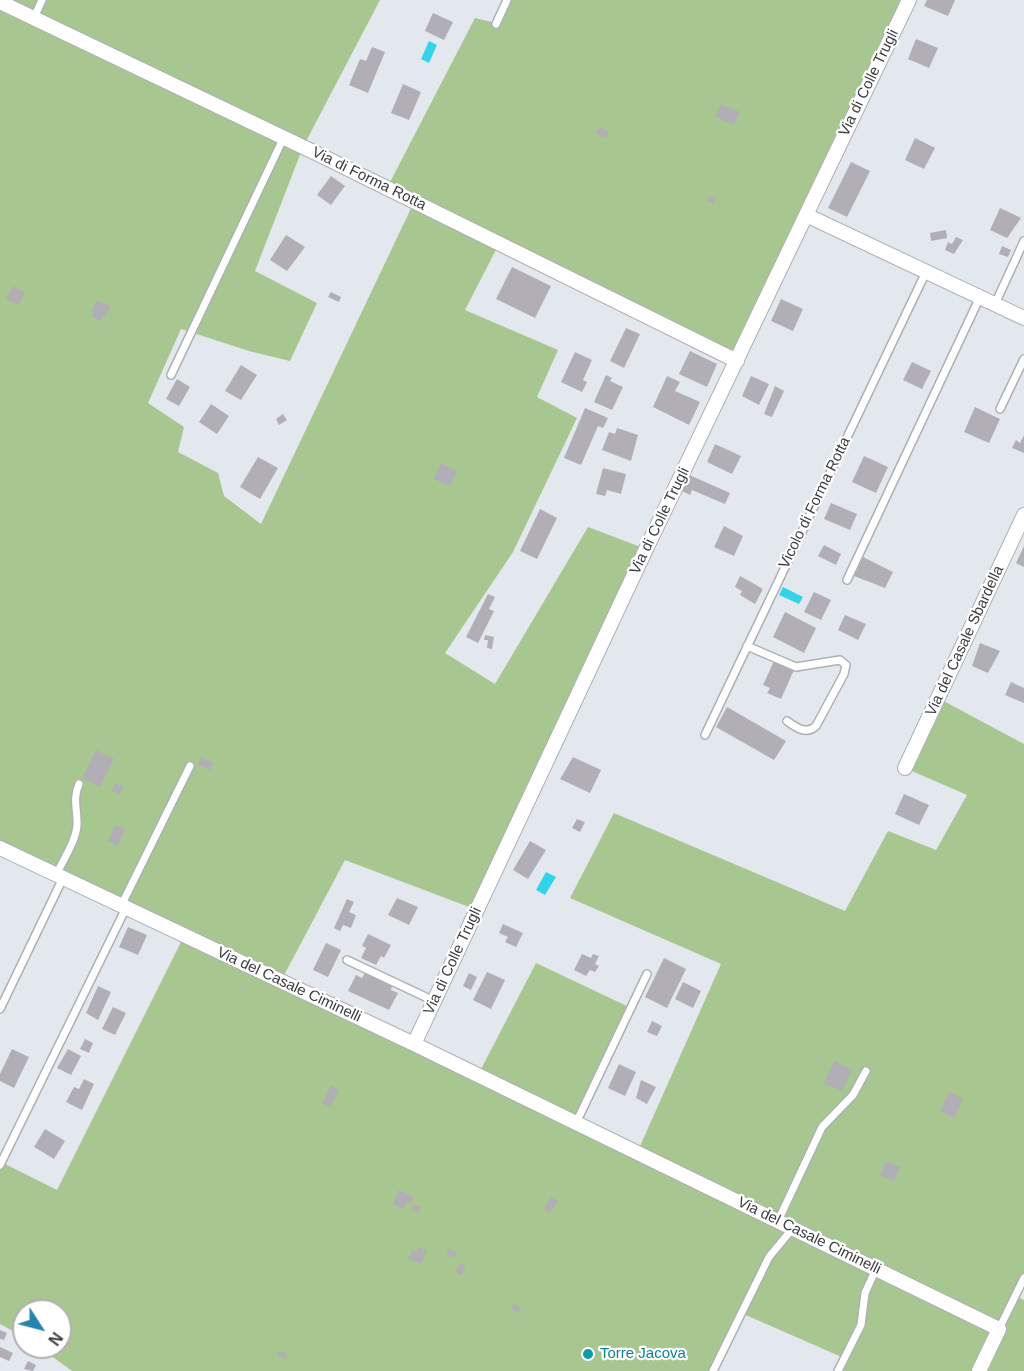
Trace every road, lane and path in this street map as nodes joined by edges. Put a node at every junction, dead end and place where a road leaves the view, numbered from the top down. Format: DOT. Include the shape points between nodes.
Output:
graph roads {
  1 [pos="42,0"];
  2 [pos="507,0"];
  3 [pos="908,0"];
  4 [pos="0,2"];
  5 [pos="34,18"];
  6 [pos="496,24"];
  7 [pos="284,137"];
  8 [pos="806,215"];
  9 [pos="1024,241"];
  10 [pos="926,272"];
  11 [pos="980,297"];
  12 [pos="995,304"];
  13 [pos="1024,318"];
  14 [pos="1024,359"];
  15 [pos="737,361"];
  16 [pos="171,375"];
  17 [pos="1000,410"];
  18 [pos="1024,514"];
  19 [pos="847,580"];
  20 [pos="747,646"];
  21 [pos="788,722"];
  22 [pos="705,735"];
  23 [pos="190,766"];
  24 [pos="905,768"];
  25 [pos="79,784"];
  26 [pos="0,848"];
  27 [pos="60,877"];
  28 [pos="123,907"];
  29 [pos="347,960"];
  30 [pos="647,974"];
  31 [pos="434,1001"];
  32 [pos="0,1009"];
  33 [pos="414,1044"];
  34 [pos="866,1071"];
  35 [pos="576,1123"];
  36 [pos="0,1165"];
  37 [pos="778,1221"];
  38 [pos="793,1228"];
  39 [pos="876,1269"];
  40 [pos="1024,1278"];
  41 [pos="999,1329"];
  42 [pos="713,1371"];
  43 [pos="838,1371"];
  44 [pos="979,1371"];
  1 -- 5 [label="lane"];
  2 -- 6 [label="lane"];
  3 -- 8 [label="street, Via di Colle Trugli"];
  4 -- 5 [label="street, Via di Forma Rotta"];
  5 -- 7 [label="street, Via di Forma Rotta"];
  7 -- 15 [label="street, Via di Forma Rotta"];
  7 -- 16 [label="lane"];
  8 -- 10 [label="street"];
  8 -- 15 [label="street, Via di Colle Trugli"];
  9 -- 12 [label="lane"];
  10 -- 11 [label="street"];
  10 -- 20 [label="lane, Vicolo di Forma Rotta"];
  11 -- 12 [label="street"];
  11 -- 19 [label="lane"];
  12 -- 13 [label="street"];
  14 -- 17 [label="lane"];
  15 -- 31 [label="street, Via di Colle Trugli"];
  18 -- 24 [label="street, Via del Casale Sbardella"];
  20 -- 21 [label="lane" via="796,667 840,660 846,665 816,726 802,730"];
  20 -- 22 [label="lane, Vicolo di Forma Rotta"];
  23 -- 28 [label="lane"];
  25 -- 27 [label="lane" via="74,799 75,835"];
  26 -- 27 [label="street, Via del Casale Ciminelli"];
  27 -- 28 [label="street, Via del Casale Ciminelli"];
  27 -- 32 [label="lane"];
  28 -- 33 [label="street, Via del Casale Ciminelli"];
  28 -- 36 [label="lane"];
  29 -- 31 [label="lane"];
  30 -- 35 [label="lane"];
  31 -- 33 [label="street, Via di Colle Trugli"];
  33 -- 35 [label="street, Via del Casale Ciminelli"];
  34 -- 37 [label="lane" via="853,1095 822,1127"];
  35 -- 37 [label="street, Via del Casale Ciminelli"];
  37 -- 38 [label="street, Via del Casale Ciminelli"];
  38 -- 39 [label="street, Via del Casale Ciminelli"];
  38 -- 42 [label="lane" via="769,1257"];
  39 -- 41 [label="street, Via del Casale Ciminelli"];
  39 -- 43 [label="lane" via="865,1293 861,1325"];
  40 -- 41 [label="lane"];
  41 -- 44 [label="street"];
}
